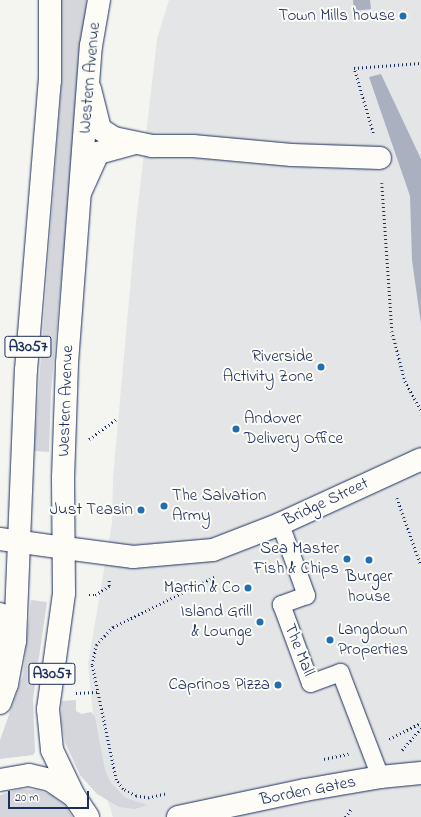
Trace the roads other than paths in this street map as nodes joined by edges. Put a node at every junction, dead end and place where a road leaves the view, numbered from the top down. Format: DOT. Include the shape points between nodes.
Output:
graph roads {
  1 [pos="50,0"];
  2 [pos="100,0"];
  3 [pos="88,81"];
  4 [pos="136,143"];
  5 [pos="380,158"];
  6 [pos="80,193"];
  7 [pos="421,459"];
  8 [pos="280,524"];
  9 [pos="9,539"];
  10 [pos="65,548"];
  11 [pos="0,614"];
  12 [pos="11,665"];
  13 [pos="0,703"];
  14 [pos="419,769"];
  15 [pos="380,777"];
  16 [pos="0,780"];
  17 [pos="74,796"];
  18 [pos="88,817"];
  19 [pos="178,817"];
  1 -- 9 [label="main road, A3057" via="50,81"];
  2 -- 3 [label="main road, Western Avenue / A3057" via="91,46"];
  3 -- 4 [label="main road" via="100,129 114,138"];
  3 -- 6 [label="main road, Western Avenue / A3057"];
  4 -- 5 [label="main road" via="292,155"];
  4 -- 6 [label="main road" via="98,153"];
  6 -- 10 [label="main road, Western Avenue / A3057" via="64,410"];
  7 -- 8 [label="main road, Bridge Street"];
  8 -- 10 [label="main road, Bridge Street" via="218,548 178,554 111,556"];
  8 -- 15 [label="street, The Mall" via="306,594 281,604 310,683 340,672"];
  9 -- 10 [label="main road, Bridge Street"];
  9 -- 12 [label="main road, A3057" via="16,623"];
  10 -- 17 [label="main road, Western Avenue / A3057" via="61,622 49,690 48,722 52,750"];
  11 -- 12 [label="main road"];
  12 -- 13 [label="main road, A3057"];
  14 -- 15 [label="main road, Borden Gates"];
  15 -- 19 [label="main road, Borden Gates"];
  16 -- 17 [label="main road, A3057" via="29,775 40,777 62,786"];
  17 -- 18 [label="main road, A3057"];
}
